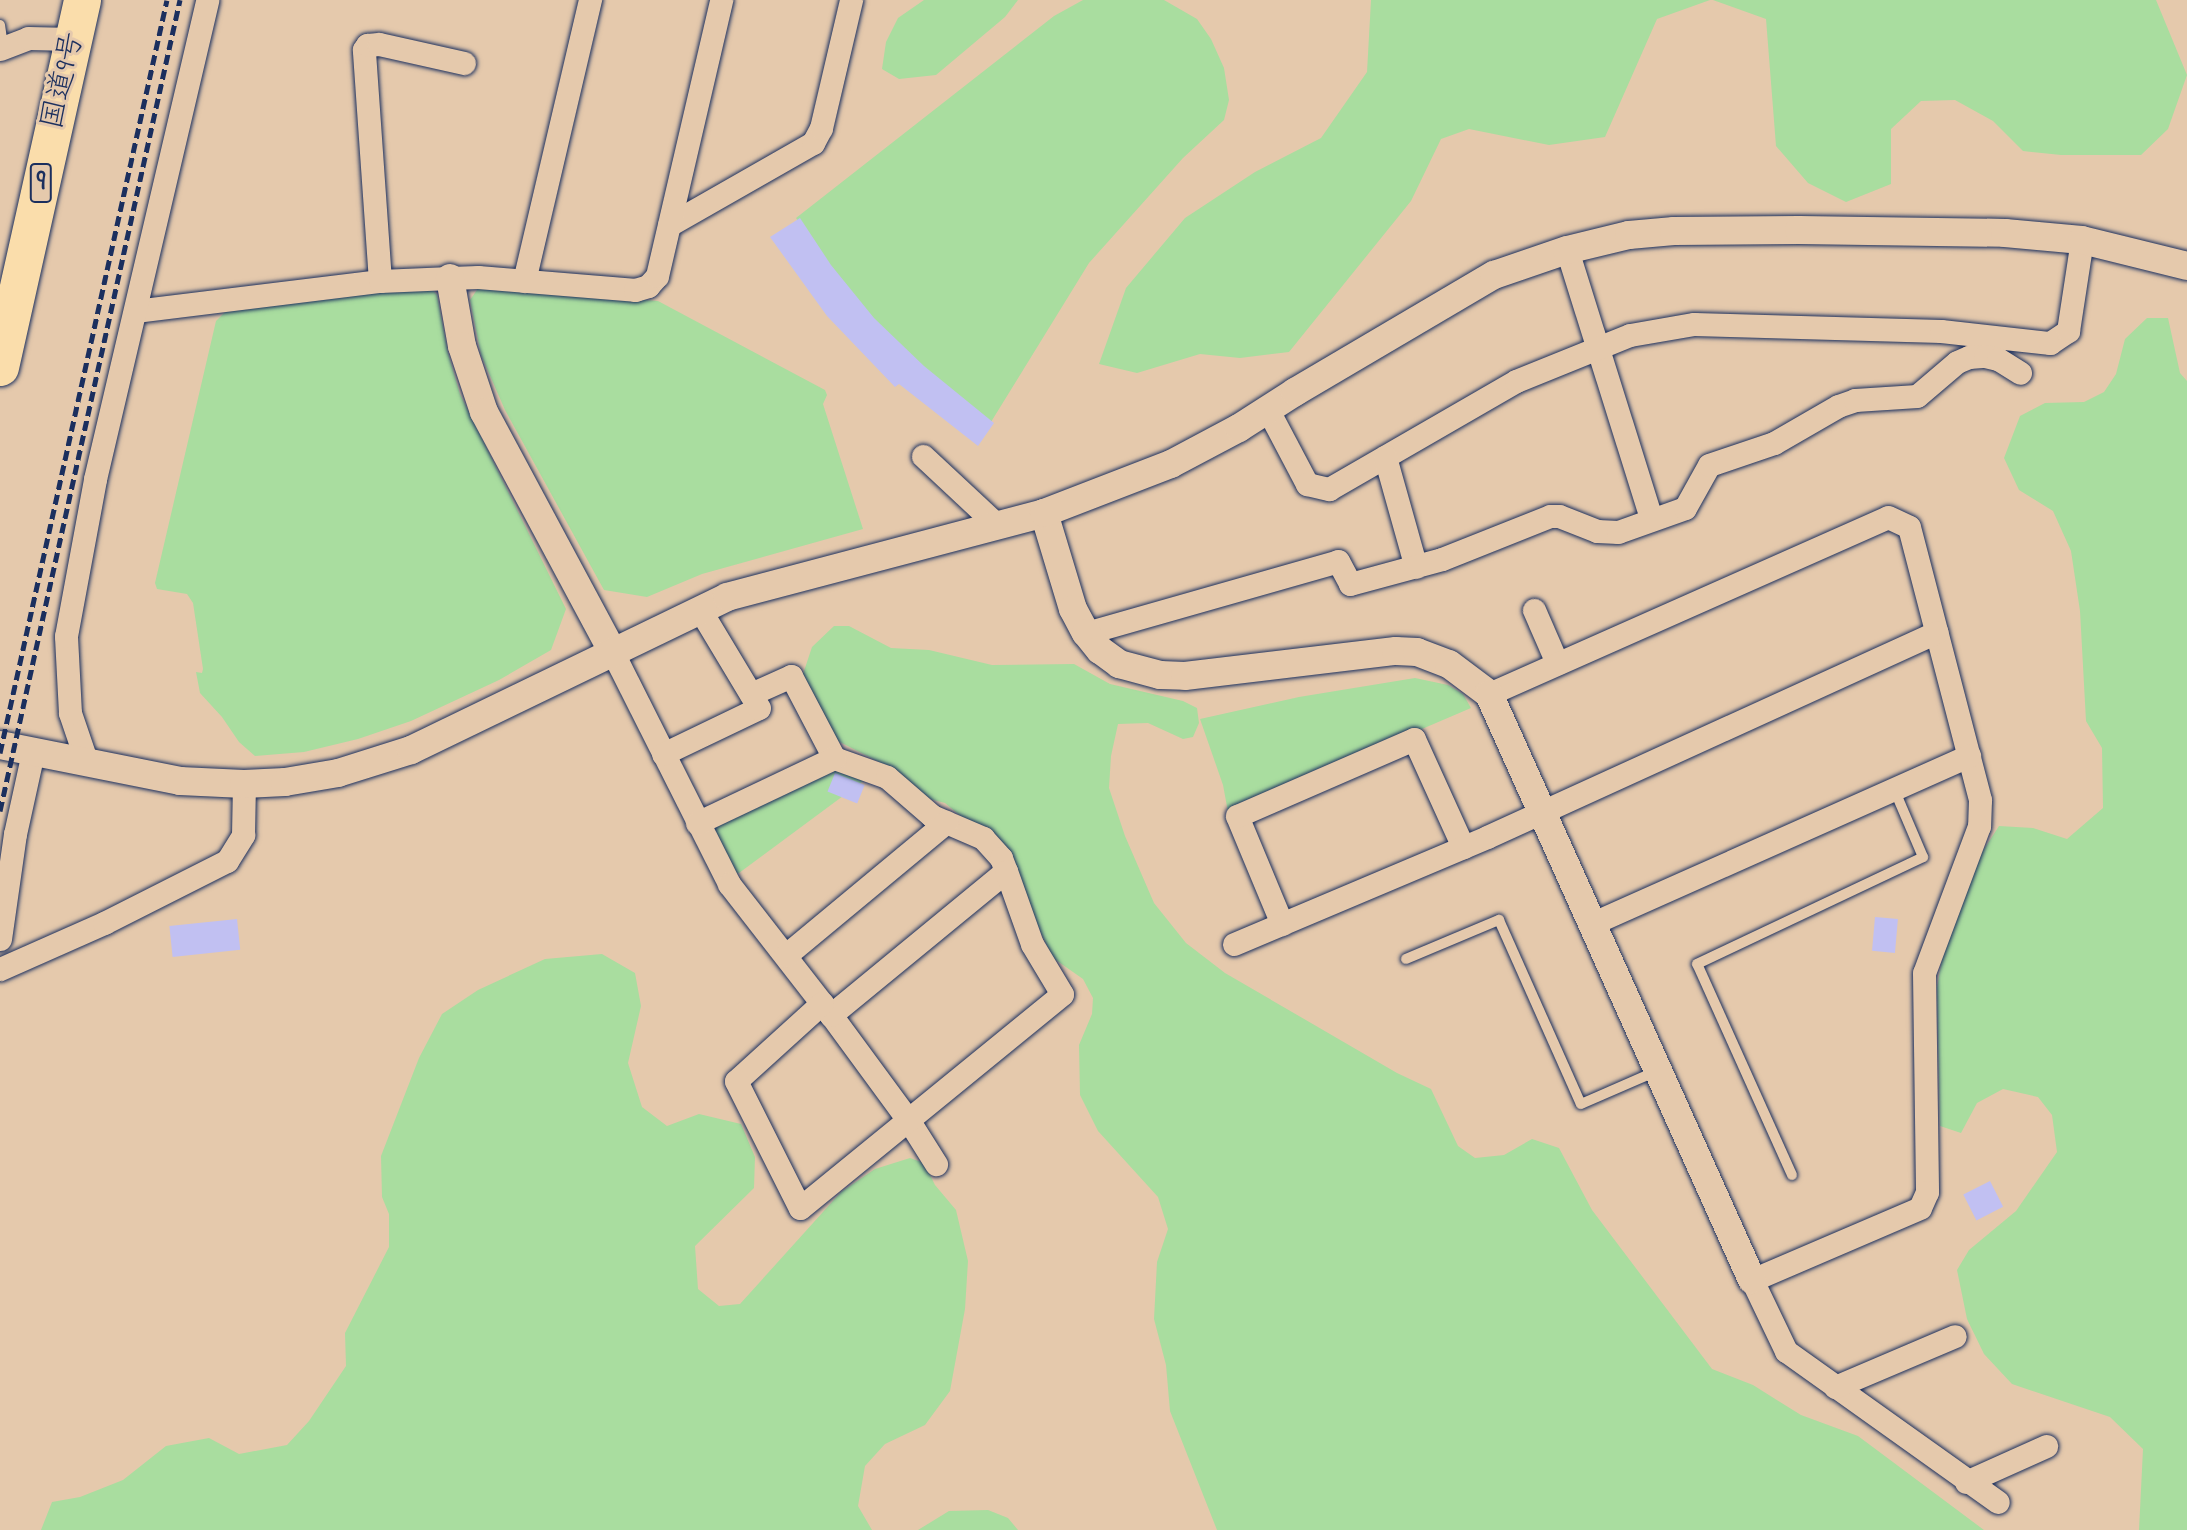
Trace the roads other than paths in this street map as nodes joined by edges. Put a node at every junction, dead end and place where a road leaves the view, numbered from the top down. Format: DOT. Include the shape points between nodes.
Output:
graph roads {
  1 [pos="82,0"];
  2 [pos="207,0"];
  3 [pos="590,0"];
  4 [pos="721,0"];
  5 [pos="851,0"];
  6 [pos="74,39"];
  7 [pos="1,40"];
  8 [pos="464,63"];
  9 [pos="669,225"];
  10 [pos="2082,240"];
  11 [pos="1567,250"];
  12 [pos="2187,266"];
  13 [pos="450,278"];
  14 [pos="380,281"];
  15 [pos="524,281"];
  16 [pos="6,307"];
  17 [pos="135,311"];
  18 [pos="1597,348"];
  19 [pos="0,367"];
  20 [pos="2020,373"];
  21 [pos="1268,410"];
  22 [pos="923,456"];
  23 [pos="1385,457"];
  24 [pos="1044,513"];
  25 [pos="1651,518"];
  26 [pos="997,525"];
  27 [pos="1416,567"];
  28 [pos="700,610"];
  29 [pos="1534,610"];
  30 [pos="1937,632"];
  31 [pos="1086,633"];
  32 [pos="612,651"];
  33 [pos="1557,663"];
  34 [pos="751,694"];
  35 [pos="1489,694"];
  36 [pos="0,745"];
  37 [pos="33,752"];
  38 [pos="663,754"];
  39 [pos="1969,756"];
  40 [pos="834,758"];
  41 [pos="87,763"];
  42 [pos="244,784"];
  43 [pos="1894,789"];
  44 [pos="1542,809"];
  45 [pos="946,822"];
  46 [pos="697,823"];
  47 [pos="1463,847"];
  48 [pos="1006,871"];
  49 [pos="1282,924"];
  50 [pos="1591,924"];
  51 [pos="0,939"];
  52 [pos="1234,944"];
  53 [pos="786,955"];
  54 [pos="1406,959"];
  55 [pos="0,969"];
  56 [pos="827,1009"];
  57 [pos="1657,1071"];
  58 [pos="909,1121"];
  59 [pos="936,1164"];
  60 [pos="1793,1175"];
  61 [pos="1752,1280"];
  62 [pos="1955,1336"];
  63 [pos="1835,1387"];
  64 [pos="2046,1446"];
  65 [pos="1966,1482"];
  66 [pos="1998,1502"];
  1 -- 6 [label="highway, 国道9号 / 9"];
  2 -- 17 [label="street"];
  3 -- 15 [label="street"];
  4 -- 9 [label="street"];
  5 -- 9 [label="street" via="821,128 813,143"];
  6 -- 7 [label="street"];
  6 -- 16 [label="highway, 国道9号 / 9"];
  8 -- 14 [label="street" via="379,44 364,50"];
  9 -- 15 [label="street" via="657,276 642,289"];
  10 -- 11 [label="street" via="2006,233 1674,231 1629,235"];
  10 -- 12 [label="street"];
  10 -- 18 [label="street" via="2068,331 2050,343 1941,331 1694,324 1630,335"];
  11 -- 18 [label="street"];
  11 -- 21 [label="street" via="1494,275"];
  13 -- 14 [label="street"];
  13 -- 15 [label="street"];
  13 -- 32 [label="street" via="462,346 484,412"];
  14 -- 17 [label="street"];
  16 -- 19 [label="highway, 国道9号 / 9"];
  17 -- 41 [label="street" via="95,479 66,636 69,713"];
  18 -- 23 [label="street" via="1516,381"];
  18 -- 25 [label="street"];
  20 -- 25 [label="street" via="1998,359 1969,357 1917,396 1856,400 1838,406 1774,443 1709,465 1685,508"];
  21 -- 23 [label="street" via="1307,484 1329,489"];
  21 -- 24 [label="street" via="1171,464"];
  22 -- 26 [label="street"];
  23 -- 27 [label="street"];
  24 -- 26 [label="street"];
  24 -- 31 [label="street" via="1073,609"];
  25 -- 27 [label="street" via="1606,533 1550,516"];
  26 -- 28 [label="street" via="727,597"];
  27 -- 31 [label="street" via="1350,584 1338,561"];
  28 -- 32 [label="street"];
  28 -- 34 [label="street"];
  29 -- 33 [label="street"];
  30 -- 33 [label="street" via="1909,527 1888,517"];
  30 -- 39 [label="street"];
  30 -- 44 [label="street"];
  31 -- 35 [label="street" via="1119,664 1160,675 1215,674 1396,651 1433,656"];
  32 -- 38 [label="street"];
  32 -- 42 [label="street" via="411,750 338,773"];
  33 -- 35 [label="street"];
  34 -- 38 [label="street" via="759,708"];
  34 -- 40 [label="street" via="791,676"];
  35 -- 44 [label="street"];
  36 -- 37 [label="street"];
  37 -- 41 [label="street"];
  37 -- 51 [label="street"];
  38 -- 46 [label="street"];
  39 -- 43 [label="street"];
  39 -- 61 [label="street" via="1980,800 1979,825 1924,973 1927,1192 1920,1208"];
  40 -- 45 [label="street" via="887,778 932,816"];
  40 -- 46 [label="street"];
  41 -- 42 [label="street" via="180,781"];
  42 -- 55 [label="street" via="243,835 227,861"];
  43 -- 50 [label="street"];
  43 -- 60 [label="lane" via="1923,857 1698,964"];
  44 -- 47 [label="street"];
  44 -- 50 [label="street"];
  45 -- 48 [label="street" via="983,838"];
  45 -- 53 [label="street"];
  46 -- 53 [label="street" via="729,884"];
  47 -- 49 [label="street"];
  47 -- 49 [label="street" via="1414,739 1237,816"];
  48 -- 56 [label="street"];
  48 -- 58 [label="street" via="1032,944 1062,995"];
  49 -- 52 [label="street"];
  50 -- 57 [label="street"];
  53 -- 56 [label="street"];
  54 -- 57 [label="lane" via="1499,920 1581,1104"];
  56 -- 58 [label="street"];
  56 -- 58 [label="street" via="736,1080 800,1208"];
  57 -- 61 [label="street"];
  58 -- 59 [label="street"];
  61 -- 63 [label="street" via="1786,1351"];
  62 -- 63 [label="street"];
  63 -- 65 [label="street"];
  64 -- 65 [label="street"];
  65 -- 66 [label="street"];
}
